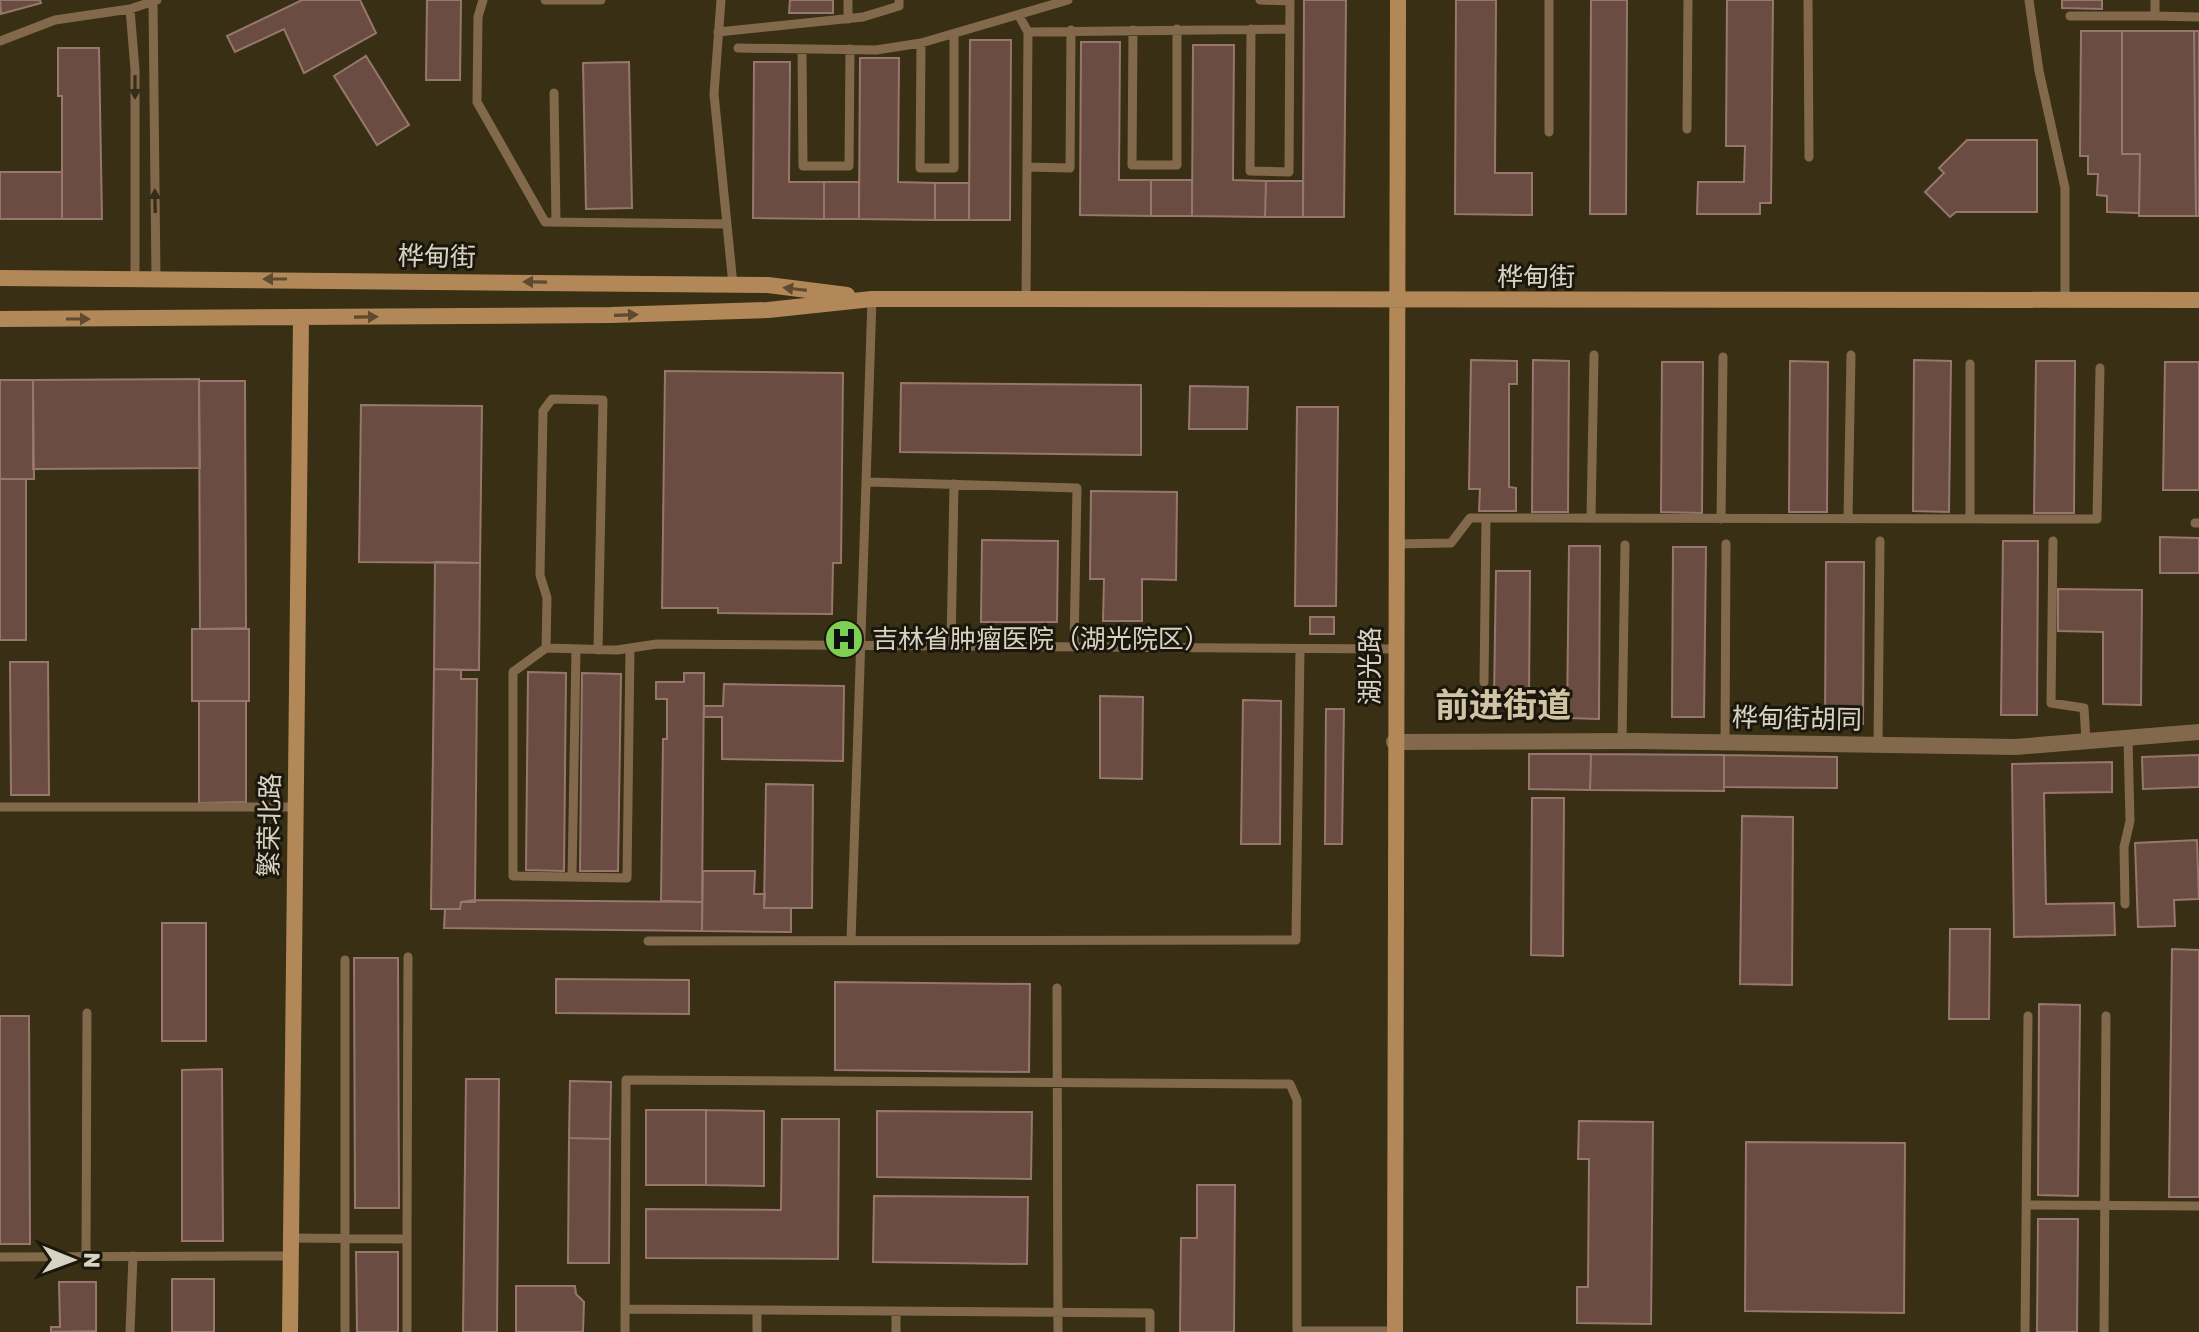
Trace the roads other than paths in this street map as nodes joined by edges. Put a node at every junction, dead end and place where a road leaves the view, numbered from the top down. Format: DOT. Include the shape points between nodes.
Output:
graph roads {
  1 [pos="483,0"];
  2 [pos="545,0"];
  3 [pos="601,0"];
  4 [pos="721,0"];
  5 [pos="848,0"];
  6 [pos="899,0"];
  7 [pos="1068,0"];
  8 [pos="1260,0"];
  9 [pos="1290,0"];
  10 [pos="1398,0"];
  11 [pos="1549,0"];
  12 [pos="1688,0"];
  13 [pos="1808,0"];
  14 [pos="2029,0"];
  15 [pos="2155,0"];
  16 [pos="155,1"];
  17 [pos="130,9"];
  18 [pos="1019,16"];
  19 [pos="2070,16"];
  20 [pos="2155,16"];
  21 [pos="2199,17"];
  22 [pos="848,19"];
  23 [pos="1177,29"];
  24 [pos="1251,29"];
  25 [pos="1290,29"];
  26 [pos="1071,30"];
  27 [pos="1133,30"];
  28 [pos="718,32"];
  29 [pos="1028,32"];
  30 [pos="954,34"];
  31 [pos="0,41"];
  32 [pos="921,43"];
  33 [pos="738,48"];
  34 [pos="802,49"];
  35 [pos="850,49"];
  36 [pos="554,93"];
  37 [pos="1687,129"];
  38 [pos="1549,132"];
  39 [pos="1809,157"];
  40 [pos="1027,167"];
  41 [pos="556,222"];
  42 [pos="727,224"];
  43 [pos="0,278"];
  44 [pos="135,278"];
  45 [pos="156,279"];
  46 [pos="733,285"];
  47 [pos="872,299"];
  48 [pos="1026,299"];
  49 [pos="2065,300"];
  50 [pos="2199,300"];
  51 [pos="1396,301"];
  52 [pos="301,318"];
  53 [pos="0,319"];
  54 [pos="1594,355"];
  55 [pos="1851,355"];
  56 [pos="1723,357"];
  57 [pos="1970,364"];
  58 [pos="2100,368"];
  59 [pos="868,482"];
  60 [pos="954,484"];
  61 [pos="1486,518"];
  62 [pos="1591,518"];
  63 [pos="1721,519"];
  64 [pos="1848,519"];
  65 [pos="1970,519"];
  66 [pos="1880,541"];
  67 [pos="2053,541"];
  68 [pos="1395,544"];
  69 [pos="1726,544"];
  70 [pos="1625,545"];
  71 [pos="862,646"];
  72 [pos="951,646"];
  73 [pos="1074,647"];
  74 [pos="546,648"];
  75 [pos="630,648"];
  76 [pos="576,649"];
  77 [pos="1300,649"];
  78 [pos="1394,649"];
  79 [pos="598,650"];
  80 [pos="1484,682"];
  81 [pos="2199,732"];
  82 [pos="2128,738"];
  83 [pos="1622,741"];
  84 [pos="2086,741"];
  85 [pos="1394,742"];
  86 [pos="1725,742"];
  87 [pos="1878,744"];
  88 [pos="0,807"];
  89 [pos="295,807"];
  90 [pos="572,877"];
  91 [pos="2125,904"];
  92 [pos="648,941"];
  93 [pos="851,941"];
  94 [pos="408,957"];
  95 [pos="345,960"];
  96 [pos="1057,988"];
  97 [pos="87,1013"];
  98 [pos="2028,1016"];
  99 [pos="2106,1016"];
  100 [pos="1058,1083"];
  101 [pos="2027,1205"];
  102 [pos="2105,1206"];
  103 [pos="2199,1206"];
  104 [pos="290,1238"];
  105 [pos="345,1239"];
  106 [pos="407,1239"];
  107 [pos="86,1256"];
  108 [pos="133,1256"];
  109 [pos="290,1256"];
  110 [pos="0,1257"];
  111 [pos="625,1309"];
  112 [pos="757,1311"];
  113 [pos="896,1312"];
  114 [pos="1058,1313"];
  115 [pos="130,1332"];
  116 [pos="290,1332"];
  117 [pos="345,1332"];
  118 [pos="407,1332"];
  119 [pos="625,1332"];
  120 [pos="757,1332"];
  121 [pos="896,1332"];
  122 [pos="1058,1332"];
  123 [pos="1150,1332"];
  124 [pos="1297,1332"];
  125 [pos="1395,1332"];
  126 [pos="2025,1332"];
  127 [pos="2104,1332"];
  1 -- 41 [label="lane" via="477,102 545,222"];
  2 -- 3 [label="lane"];
  4 -- 28 [label="lane"];
  5 -- 22 [label="lane"];
  6 -- 22 [label="lane" via="899,6"];
  7 -- 18 [label="lane"];
  8 -- 9 [label="lane"];
  9 -- 25 [label="lane"];
  10 -- 51 [label="street, 湖光路"];
  11 -- 38 [label="lane"];
  12 -- 37 [label="lane"];
  13 -- 39 [label="lane"];
  14 -- 49 [label="lane" via="2065,188"];
  15 -- 20 [label="lane"];
  16 -- 17 [label="lane"];
  45 -- 16 [label="lane, one-way"];
  17 -- 31 [label="lane" via="55,20"];
  17 -- 44 [label="lane, one-way"];
  18 -- 29 [label="lane"];
  18 -- 30 [label="lane"];
  19 -- 20 [label="lane"];
  20 -- 21 [label="lane"];
  22 -- 28 [label="lane"];
  23 -- 24 [label="lane"];
  23 -- 27 [label="lane"];
  23 -- 27 [label="lane" via="1177,165 1132,165"];
  24 -- 25 [label="lane"];
  24 -- 25 [label="lane" via="1250,171 1289,172"];
  26 -- 27 [label="lane"];
  26 -- 29 [label="lane"];
  26 -- 40 [label="lane" via="1070,168"];
  28 -- 42 [label="lane" via="714,94"];
  29 -- 40 [label="lane"];
  30 -- 32 [label="lane"];
  30 -- 32 [label="lane" via="954,168 920,168"];
  32 -- 35 [label="lane"];
  33 -- 34 [label="lane"];
  34 -- 35 [label="lane"];
  34 -- 35 [label="lane" via="803,166 849,166"];
  36 -- 41 [label="lane"];
  40 -- 48 [label="lane"];
  41 -- 42 [label="lane"];
  42 -- 46 [label="lane"];
  43 -- 44 [label="street, 桦甸街"];
  44 -- 45 [label="street, 桦甸街"];
  46 -- 45 [label="street, 桦甸街, one-way"];
  47 -- 46 [label="street, 桦甸街, one-way"];
  47 -- 48 [label="street, 桦甸街"];
  52 -- 47 [label="street, 桦甸街, one-way" via="752,311"];
  47 -- 59 [label="lane"];
  48 -- 51 [label="street, 桦甸街"];
  49 -- 50 [label="street, 桦甸街"];
  49 -- 51 [label="street, 桦甸街"];
  51 -- 68 [label="street, 湖光路"];
  53 -- 52 [label="street, 桦甸街, one-way"];
  52 -- 89 [label="street, 繁荣北路"];
  54 -- 62 [label="lane"];
  55 -- 64 [label="lane"];
  56 -- 63 [label="lane"];
  57 -- 65 [label="lane"];
  58 -- 65 [label="lane" via="2097,519"];
  59 -- 60 [label="lane"];
  59 -- 71 [label="lane"];
  60 -- 72 [label="lane"];
  60 -- 73 [label="lane" via="1077,488"];
  61 -- 62 [label="lane"];
  61 -- 68 [label="lane" via="1470,518 1451,543"];
  61 -- 80 [label="lane"];
  62 -- 63 [label="lane"];
  63 -- 64 [label="lane"];
  64 -- 65 [label="lane"];
  66 -- 87 [label="lane"];
  67 -- 84 [label="lane" via="2051,703 2084,708"];
  68 -- 78 [label="street, 湖光路"];
  69 -- 86 [label="lane"];
  70 -- 83 [label="lane"];
  71 -- 72 [label="lane"];
  71 -- 75 [label="lane"];
  71 -- 93 [label="lane"];
  72 -- 73 [label="lane"];
  73 -- 77 [label="lane"];
  74 -- 76 [label="lane"];
  74 -- 79 [label="lane" via="547,598 540,575 543,411 552,399 603,400"];
  74 -- 90 [label="lane" via="513,672 513,876"];
  75 -- 79 [label="lane"];
  75 -- 90 [label="lane" via="627,878"];
  76 -- 79 [label="lane"];
  76 -- 90 [label="lane"];
  77 -- 78 [label="lane"];
  77 -- 93 [label="lane" via="1296,940"];
  78 -- 85 [label="street, 湖光路"];
  81 -- 82 [label="street, 桦甸街胡同"];
  82 -- 84 [label="street, 桦甸街胡同"];
  82 -- 91 [label="lane"];
  83 -- 85 [label="street, 桦甸街胡同"];
  83 -- 86 [label="street, 桦甸街胡同"];
  84 -- 87 [label="street, 桦甸街胡同" via="2015,747"];
  85 -- 125 [label="street, 湖光路"];
  86 -- 87 [label="street, 桦甸街胡同"];
  88 -- 89 [label="lane"];
  89 -- 104 [label="street, 繁荣北路"];
  92 -- 93 [label="lane"];
  94 -- 106 [label="lane"];
  95 -- 105 [label="lane"];
  96 -- 100 [label="lane"];
  97 -- 107 [label="lane"];
  98 -- 101 [label="lane"];
  99 -- 102 [label="lane"];
  100 -- 111 [label="lane" via="626,1080"];
  100 -- 114 [label="lane"];
  100 -- 124 [label="lane" via="1290,1084 1297,1100"];
  101 -- 102 [label="lane"];
  101 -- 126 [label="lane"];
  102 -- 103 [label="lane"];
  102 -- 127 [label="lane"];
  104 -- 105 [label="lane"];
  104 -- 109 [label="street, 繁荣北路"];
  105 -- 106 [label="lane"];
  105 -- 117 [label="lane"];
  106 -- 118 [label="lane"];
  107 -- 108 [label="lane"];
  107 -- 110 [label="lane"];
  108 -- 109 [label="lane"];
  108 -- 115 [label="lane"];
  109 -- 116 [label="street, 繁荣北路"];
  111 -- 112 [label="lane"];
  111 -- 119 [label="lane"];
  112 -- 113 [label="lane"];
  112 -- 120 [label="lane"];
  113 -- 114 [label="lane"];
  113 -- 121 [label="lane"];
  114 -- 122 [label="lane"];
  114 -- 123 [label="lane" via="1150,1313"];
  124 -- 125 [label="lane"];
}
